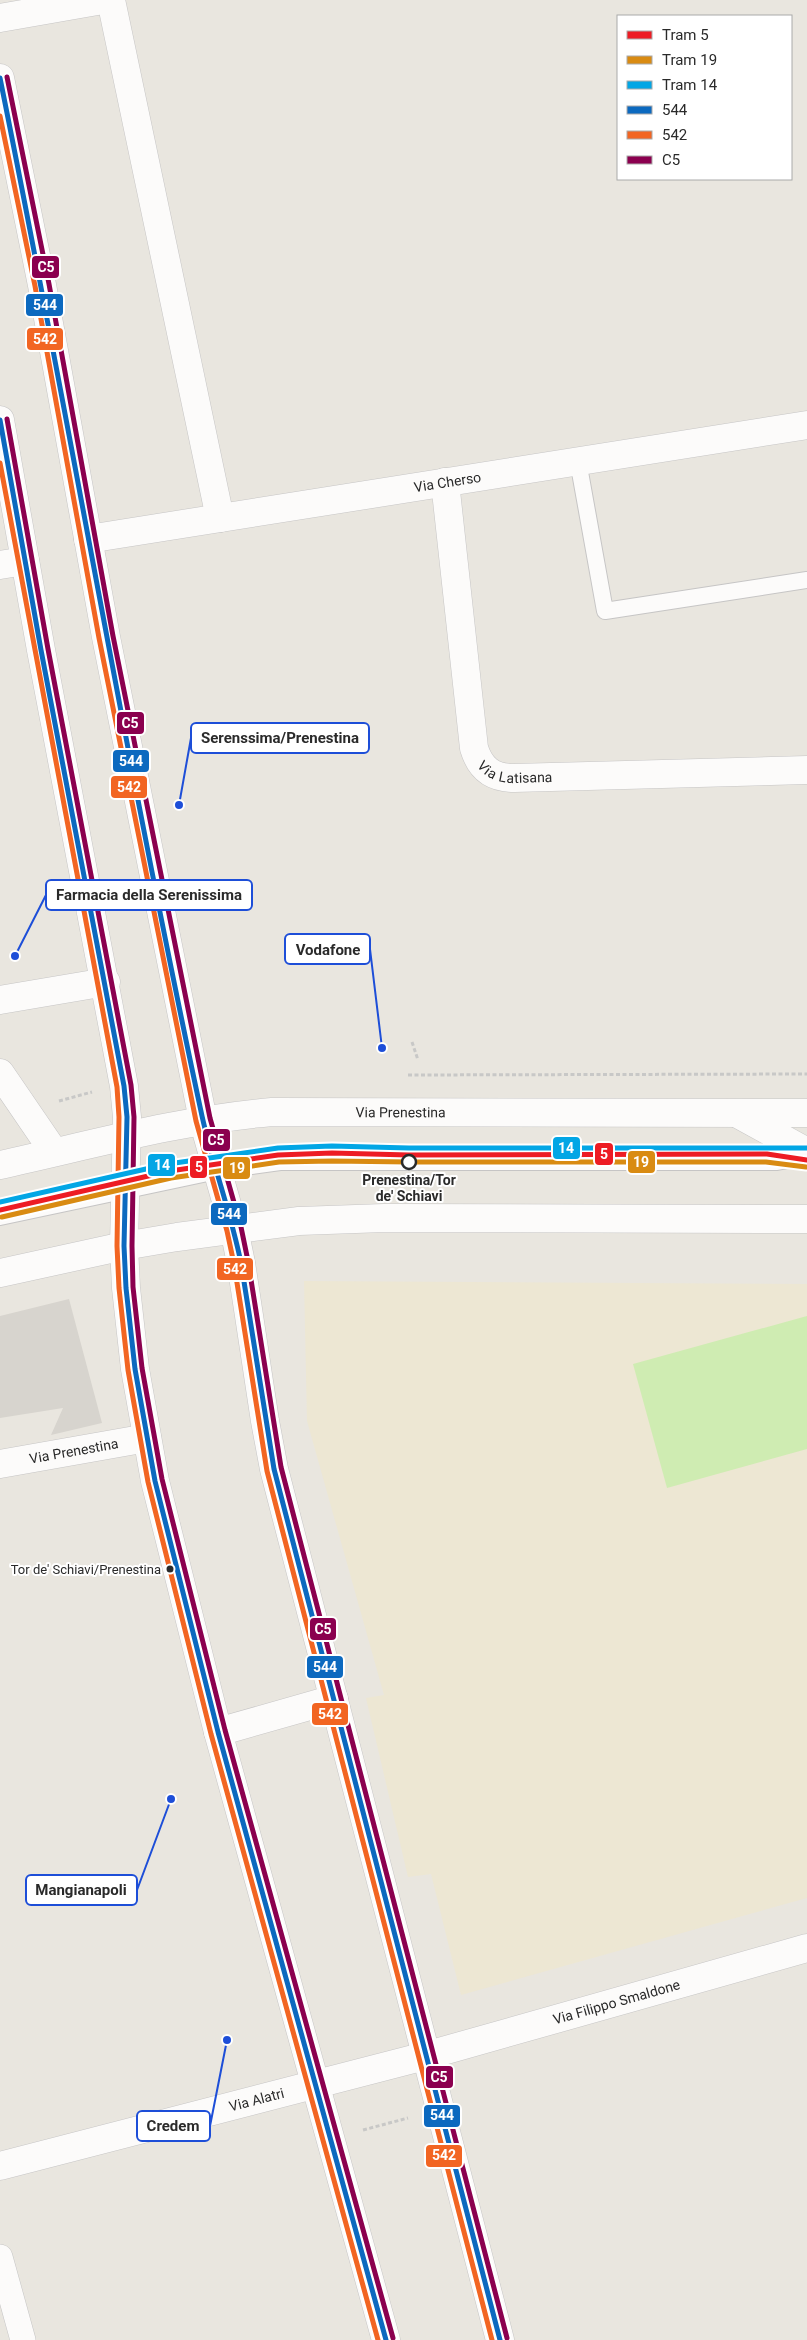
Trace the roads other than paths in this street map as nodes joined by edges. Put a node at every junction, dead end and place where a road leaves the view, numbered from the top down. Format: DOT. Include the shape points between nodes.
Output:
graph roads {
  1 [pos="103,0"];
  2 [pos="111,0"];
  3 [pos="0,18"];
  4 [pos="0,78"];
  5 [pos="0,420"];
  6 [pos="807,425"];
  7 [pos="578,461"];
  8 [pos="445,482"];
  9 [pos="220,518"];
  10 [pos="88,539"];
  11 [pos="12,563"];
  12 [pos="807,580"];
  13 [pos="807,770"];
  14 [pos="106,982"];
  15 [pos="0,1000"];
  16 [pos="0,1073"];
  17 [pos="807,1113"];
  18 [pos="738,1114"];
  19 [pos="203,1120"];
  20 [pos="125,1135"];
  21 [pos="54,1152"];
  22 [pos="807,1152"];
  23 [pos="807,1156"];
  24 [pos="0,1165"];
  25 [pos="217,1171"];
  26 [pos="125,1190"];
  27 [pos="0,1217"];
  28 [pos="807,1219"];
  29 [pos="234,1229"];
  30 [pos="124,1246"];
  31 [pos="0,1273"];
  32 [pos="147,1438"];
  33 [pos="0,1464"];
  34 [pos="334,1699"];
  35 [pos="218,1732"];
  36 [pos="807,1948"];
  37 [pos="425,2056"];
  38 [pos="315,2085"];
  39 [pos="0,2166"];
  40 [pos="0,2257"];
  41 [pos="23,2340"];
  42 [pos="386,2340"];
  43 [pos="500,2340"];
  1 -- 3 [label="main road"];
  2 -- 9 [label="main road"];
  4 -- 10 [label="main road"];
  5 -- 11 [label="main road"];
  6 -- 7 [label="main road, Via Cherso"];
  7 -- 8 [label="main road, Via Cherso"];
  7 -- 12 [label="lane" via="604,611"];
  8 -- 9 [label="main road, Via Cherso"];
  8 -- 13 [label="main road, Via Latisana" via="474,748 487,771 514,778"];
  9 -- 10 [label="main road, Via Cherso"];
  10 -- 19 [label="main road"];
  11 -- 14 [label="main road"];
  14 -- 15 [label="main road"];
  14 -- 20 [label="main road" via="125,1094"];
  16 -- 21 [label="main road"];
  17 -- 18 [label="main road, Via Prenestina"];
  18 -- 19 [label="main road, Via Prenestina" via="296,1112"];
  18 -- 22 [label="main road"];
  19 -- 20 [label="main road, Via Prenestina"];
  19 -- 25 [label="main road"];
  20 -- 21 [label="main road, Via Prenestina"];
  20 -- 26 [label="main road"];
  21 -- 24 [label="main road, Via Prenestina"];
  23 -- 25 [label="lane" via="767,1162 280,1162"];
  25 -- 26 [label="lane"];
  25 -- 29 [label="main road"];
  26 -- 27 [label="lane"];
  26 -- 30 [label="main road"];
  28 -- 29 [label="main road" via="384,1218 299,1221"];
  29 -- 30 [label="main road"];
  29 -- 34 [label="main road" via="274,1469"];
  30 -- 31 [label="main road"];
  30 -- 32 [label="main road" via="135,1369"];
  32 -- 33 [label="main road, Via Prenestina"];
  32 -- 35 [label="main road"];
  34 -- 35 [label="main road"];
  34 -- 37 [label="main road"];
  35 -- 38 [label="main road"];
  36 -- 37 [label="main road, Via Filippo Smaldone"];
  37 -- 38 [label="main road, Via Alatri"];
  37 -- 43 [label="main road"];
  38 -- 39 [label="main road, Via Alatri"];
  38 -- 42 [label="main road"];
  40 -- 41 [label="street"];
}
